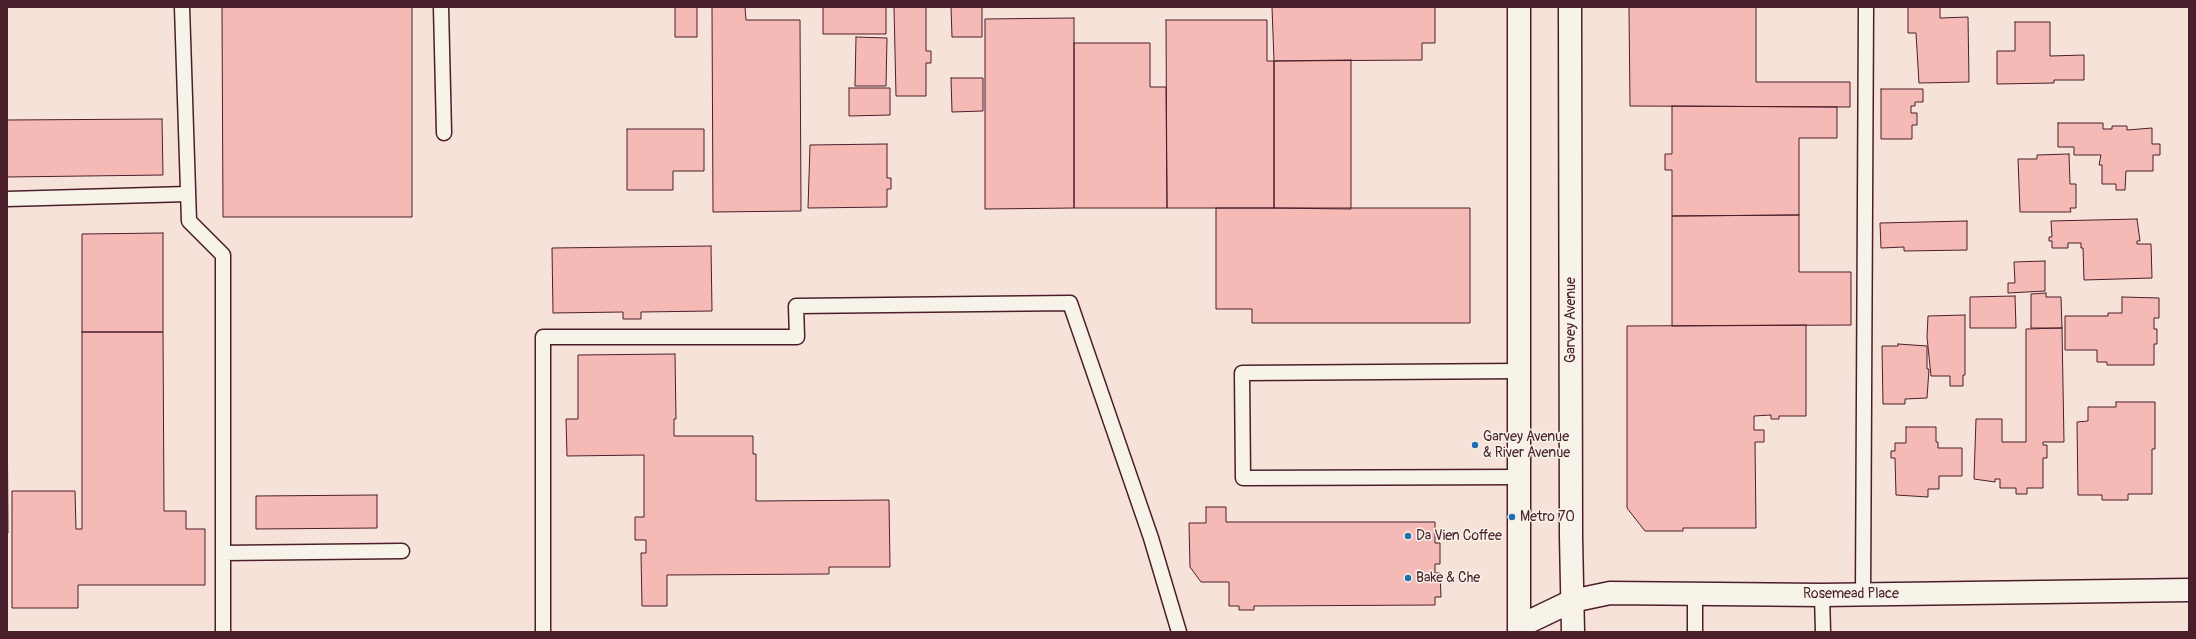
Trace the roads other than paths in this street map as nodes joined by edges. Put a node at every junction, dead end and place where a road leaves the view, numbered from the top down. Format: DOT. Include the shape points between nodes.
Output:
graph roads {
  1 [pos="182,7"];
  2 [pos="441,7"];
  3 [pos="1519,7"];
  4 [pos="1570,7"];
  5 [pos="1866,7"];
  6 [pos="444,133"];
  7 [pos="188,194"];
  8 [pos="7,199"];
  9 [pos="1519,371"];
  10 [pos="1519,477"];
  11 [pos="402,551"];
  12 [pos="222,553"];
  13 [pos="2189,590"];
  14 [pos="1695,594"];
  15 [pos="1863,594"];
  16 [pos="1822,595"];
  17 [pos="1572,602"];
  18 [pos="1520,629"];
  19 [pos="223,632"];
  20 [pos="543,632"];
  21 [pos="1179,632"];
  22 [pos="1573,632"];
  23 [pos="1695,632"];
  24 [pos="1822,632"];
  1 -- 7 [label="lane"];
  2 -- 6 [label="lane"];
  3 -- 9 [label="main road"];
  4 -- 17 [label="main road, Garvey Avenue"];
  5 -- 15 [label="lane"];
  7 -- 8 [label="lane"];
  7 -- 12 [label="lane" via="189,221 222,255"];
  9 -- 10 [label="main road"];
  9 -- 10 [label="lane" via="1242,372 1242,380 1243,478"];
  10 -- 18 [label="main road"];
  11 -- 12 [label="lane"];
  12 -- 19 [label="lane"];
  13 -- 15 [label="main road, Rosemead Place"];
  14 -- 16 [label="main road, Rosemead Place"];
  14 -- 17 [label="main road, Rosemead Place" via="1610,593"];
  14 -- 23 [label="lane"];
  15 -- 16 [label="main road, Rosemead Place"];
  16 -- 24 [label="lane"];
  17 -- 18 [label="main road, Rosemead Place"];
  17 -- 22 [label="main road, Garvey Avenue"];
  20 -- 21 [label="lane" via="543,337 797,337 796,306 1070,303 1151,538"];
}
